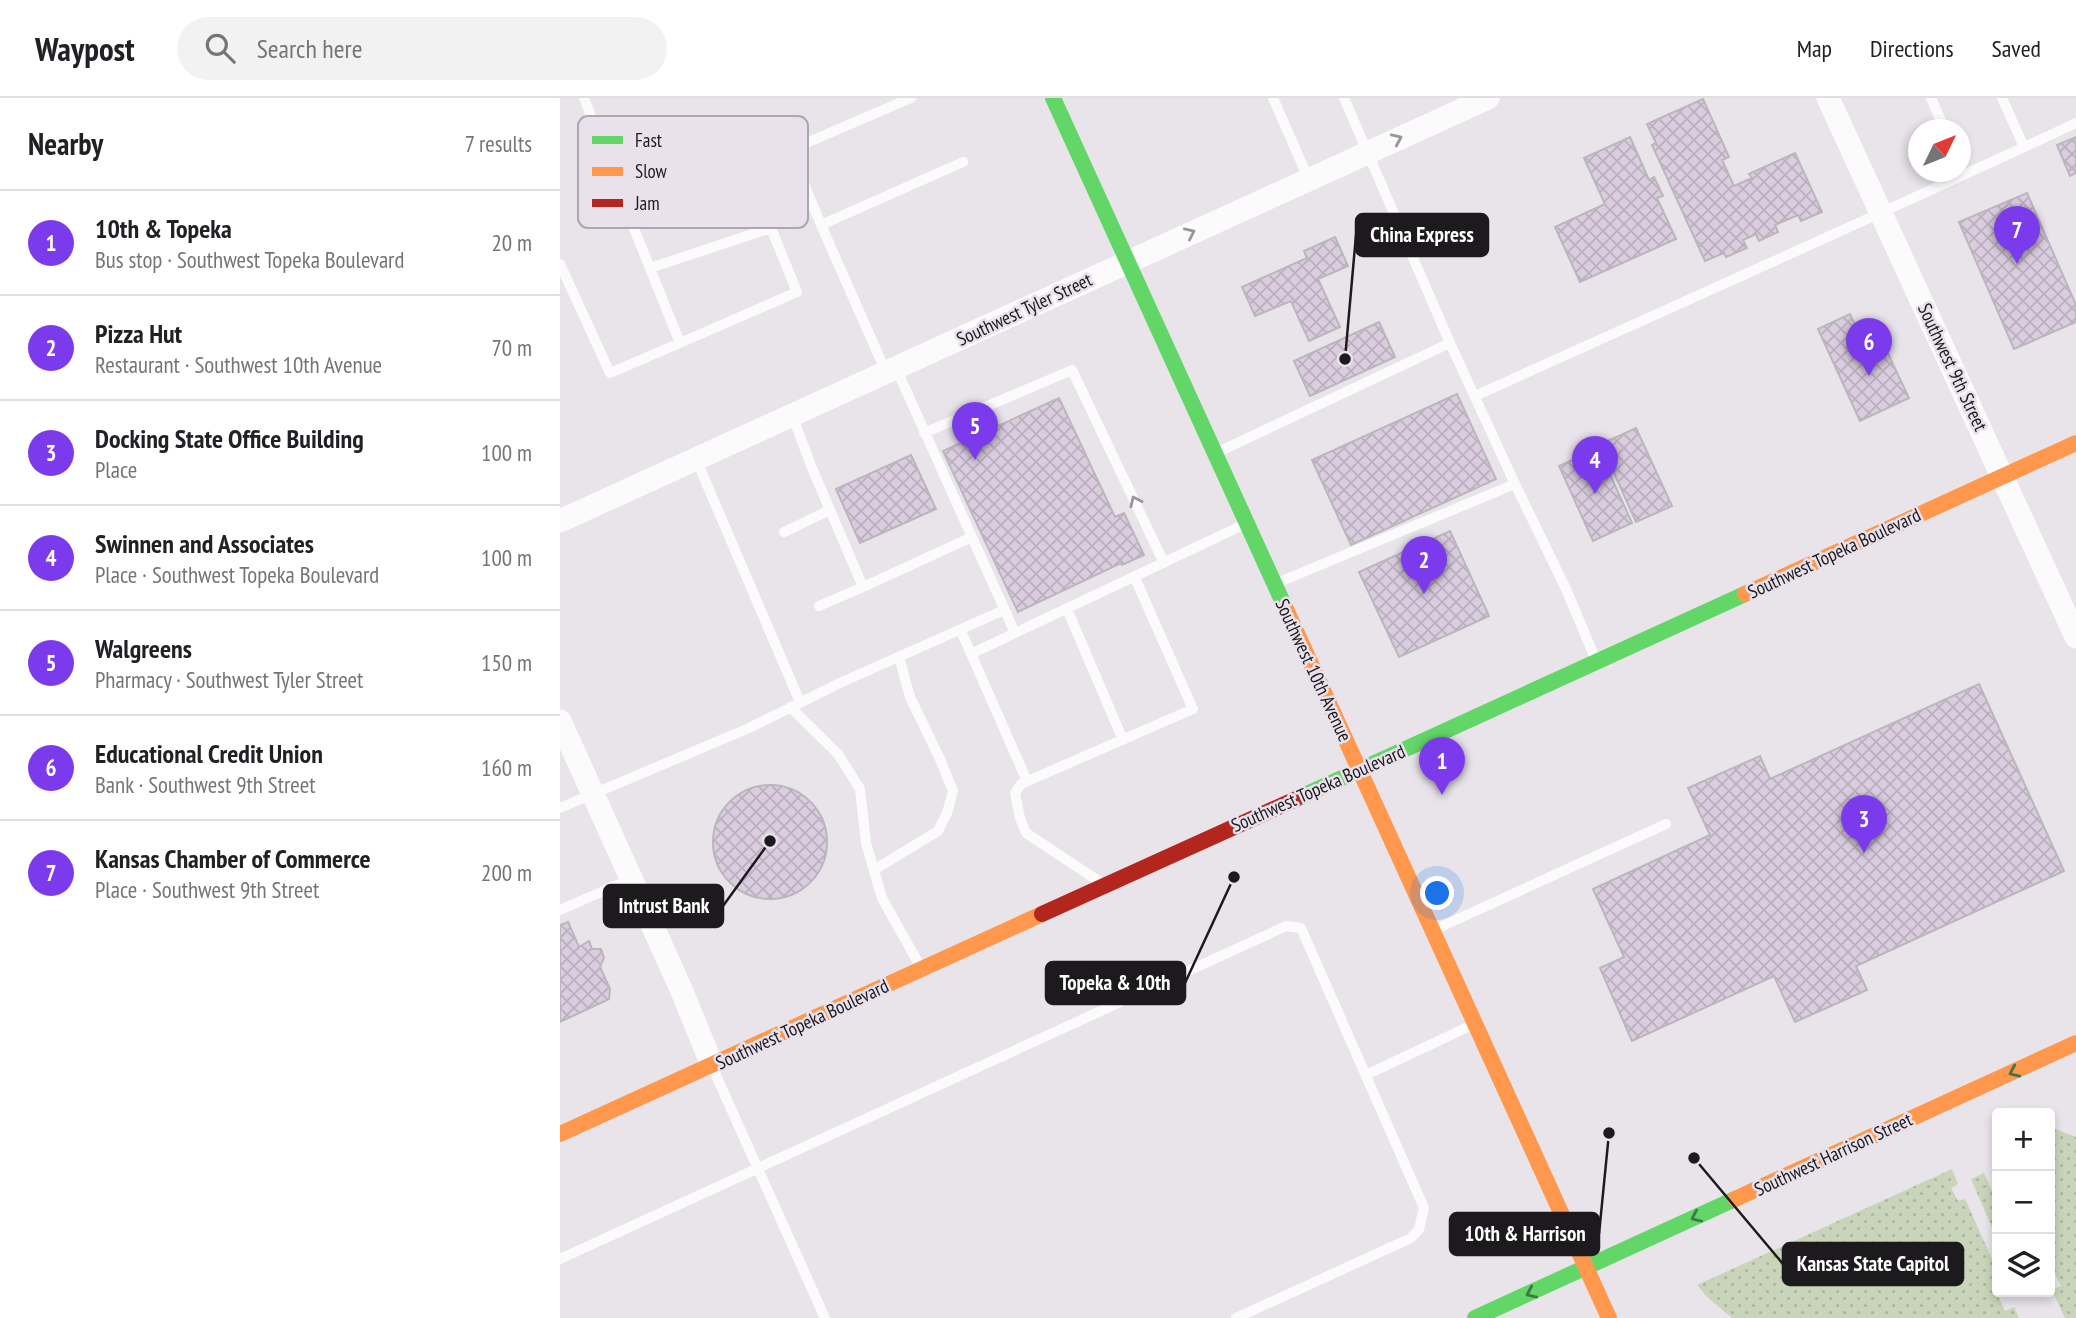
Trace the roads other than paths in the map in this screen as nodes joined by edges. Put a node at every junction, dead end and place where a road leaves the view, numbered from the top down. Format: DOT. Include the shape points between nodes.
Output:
graph roads {
  1 [pos="584,98"];
  2 [pos="911,98"];
  3 [pos="1053,98"];
  4 [pos="1273,98"];
  5 [pos="1344,98"];
  6 [pos="1488,98"];
  7 [pos="1828,98"];
  8 [pos="1931,98"];
  9 [pos="2002,98"];
  10 [pos="591,116"];
  11 [pos="1940,119"];
  12 [pos="2076,123"];
  13 [pos="808,142"];
  14 [pos="2024,147"];
  15 [pos="1369,152"];
  16 [pos="963,162"];
  17 [pos="1971,167"];
  18 [pos="1309,180"];
  19 [pos="1940,182"];
  20 [pos="808,194"];
  21 [pos="1881,213"];
  22 [pos="821,225"];
  23 [pos="634,228"];
  24 [pos="1128,262"];
  25 [pos="560,264"];
  26 [pos="650,268"];
  27 [pos="681,343"];
  28 [pos="1451,343"];
  29 [pos="891,370"];
  30 [pos="1475,396"];
  31 [pos="984,409"];
  32 [pos="792,415"];
  33 [pos="978,421"];
  34 [pos="924,433"];
  35 [pos="2076,443"];
  36 [pos="1215,453"];
  37 [pos="695,459"];
  38 [pos="2003,476"];
  39 [pos="1515,484"];
  40 [pos="830,510"];
  41 [pos="560,521"];
  42 [pos="1247,523"];
  43 [pos="784,532"];
  44 [pos="972,537"];
  45 [pos="1164,563"];
  46 [pos="1135,578"];
  47 [pos="1275,584"];
  48 [pos="863,587"];
  49 [pos="819,606"];
  50 [pos="1066,609"];
  51 [pos="1004,610"];
  52 [pos="961,631"];
  53 [pos="1015,633"];
  54 [pos="2076,637"];
  55 [pos="971,653"];
  56 [pos="899,657"];
  57 [pos="1597,661"];
  58 [pos="795,705"];
  59 [pos="560,721"];
  60 [pos="1123,740"];
  61 [pos="1359,769"];
  62 [pos="1027,781"];
  63 [pos="593,793"];
  64 [pos="560,808"];
  65 [pos="1666,824"];
  66 [pos="874,870"];
  67 [pos="631,879"];
  68 [pos="1105,885"];
  69 [pos="560,910"];
  70 [pos="1432,930"];
  71 [pos="922,969"];
  72 [pos="1475,1024"];
  73 [pos="2076,1044"];
  74 [pos="712,1065"];
  75 [pos="1366,1075"];
  76 [pos="560,1134"];
  77 [pos="758,1168"];
  78 [pos="560,1259"];
  79 [pos="1586,1268"];
  80 [pos="825,1318"];
  81 [pos="1236,1318"];
  82 [pos="1475,1318"];
  83 [pos="1609,1318"];
  1 -- 10 [label="lane"];
  2 -- 13 [label="lane"];
  3 -- 24 [label="main road, Southwest 10th Avenue"];
  4 -- 18 [label="lane"];
  5 -- 15 [label="lane"];
  15 -- 6 [label="street, Southwest Tyler Street, one-way"];
  7 -- 21 [label="street, Southwest 9th Street"];
  8 -- 11 [label="lane"];
  9 -- 14 [label="lane"];
  12 -- 14 [label="lane"];
  14 -- 17 [label="lane"];
  15 -- 18 [label="street, Southwest Tyler Street"];
  15 -- 28 [label="lane"];
  16 -- 22 [label="lane"];
  24 -- 18 [label="street, Southwest Tyler Street, one-way"];
  19 -- 21 [label="lane"];
  20 -- 22 [label="lane"];
  21 -- 30 [label="lane"];
  21 -- 38 [label="street, Southwest 9th Street"];
  22 -- 29 [label="lane"];
  23 -- 26 [label="lane"];
  24 -- 29 [label="street, Southwest Tyler Street"];
  24 -- 36 [label="main road, Southwest 10th Avenue"];
  25 -- 27 [label="lane" via="610,373"];
  26 -- 27 [label="lane"];
  26 -- 27 [label="lane" via="771,228 797,292"];
  28 -- 30 [label="lane"];
  28 -- 36 [label="lane"];
  29 -- 32 [label="street, Southwest Tyler Street"];
  29 -- 34 [label="lane"];
  30 -- 39 [label="lane"];
  31 -- 33 [label="lane"];
  31 -- 34 [label="lane" via="941,432"];
  45 -- 31 [label="lane, one-way" via="1072,370"];
  32 -- 37 [label="street, Southwest Tyler Street"];
  32 -- 40 [label="lane"];
  34 -- 44 [label="lane"];
  35 -- 38 [label="main road, Southwest Topeka Boulevard"];
  36 -- 42 [label="main road, Southwest 10th Avenue"];
  37 -- 41 [label="street, Southwest Tyler Street"];
  37 -- 58 [label="lane"];
  38 -- 54 [label="street, Southwest 9th Street"];
  38 -- 57 [label="main road, Southwest Topeka Boulevard"];
  39 -- 47 [label="lane"];
  39 -- 57 [label="lane"];
  40 -- 43 [label="lane"];
  40 -- 48 [label="lane"];
  42 -- 45 [label="lane"];
  42 -- 47 [label="main road, Southwest 10th Avenue"];
  44 -- 48 [label="lane"];
  44 -- 51 [label="lane"];
  45 -- 46 [label="lane"];
  46 -- 50 [label="lane"];
  46 -- 60 [label="lane" via="1193,709"];
  47 -- 61 [label="main road, Southwest 10th Avenue"];
  48 -- 49 [label="lane"];
  50 -- 53 [label="lane"];
  50 -- 60 [label="lane"];
  51 -- 52 [label="lane"];
  51 -- 53 [label="lane"];
  52 -- 55 [label="lane"];
  52 -- 56 [label="lane"];
  53 -- 55 [label="lane"];
  55 -- 62 [label="lane"];
  56 -- 58 [label="lane"];
  56 -- 66 [label="lane" via="910,697 953,791 938,831"];
  57 -- 61 [label="main road, Southwest Topeka Boulevard"];
  58 -- 63 [label="lane"];
  58 -- 66 [label="lane" via="838,754 860,789"];
  59 -- 63 [label="street"];
  60 -- 62 [label="lane"];
  61 -- 68 [label="main road, Southwest Topeka Boulevard"];
  61 -- 70 [label="main road, Southwest 10th Avenue"];
  62 -- 68 [label="lane" via="1015,793 1026,833"];
  63 -- 64 [label="lane"];
  63 -- 67 [label="street"];
  65 -- 70 [label="lane"];
  66 -- 71 [label="lane" via="882,898"];
  67 -- 69 [label="lane"];
  67 -- 74 [label="street"];
  68 -- 71 [label="main road, Southwest Topeka Boulevard"];
  70 -- 72 [label="main road, Southwest 10th Avenue"];
  71 -- 74 [label="main road, Southwest Topeka Boulevard"];
  72 -- 75 [label="lane"];
  72 -- 79 [label="main road, Southwest 10th Avenue"];
  73 -- 79 [label="main road, Southwest Harrison Street, one-way"];
  74 -- 76 [label="main road, Southwest Topeka Boulevard"];
  74 -- 77 [label="lane"];
  75 -- 77 [label="lane" via="1301,928 1286,926"];
  75 -- 81 [label="lane" via="1424,1208 1419,1229 1411,1238"];
  77 -- 78 [label="lane"];
  77 -- 80 [label="lane"];
  79 -- 82 [label="main road, Southwest Harrison Street, one-way"];
  79 -- 83 [label="main road, Southwest 10th Avenue"];
}
